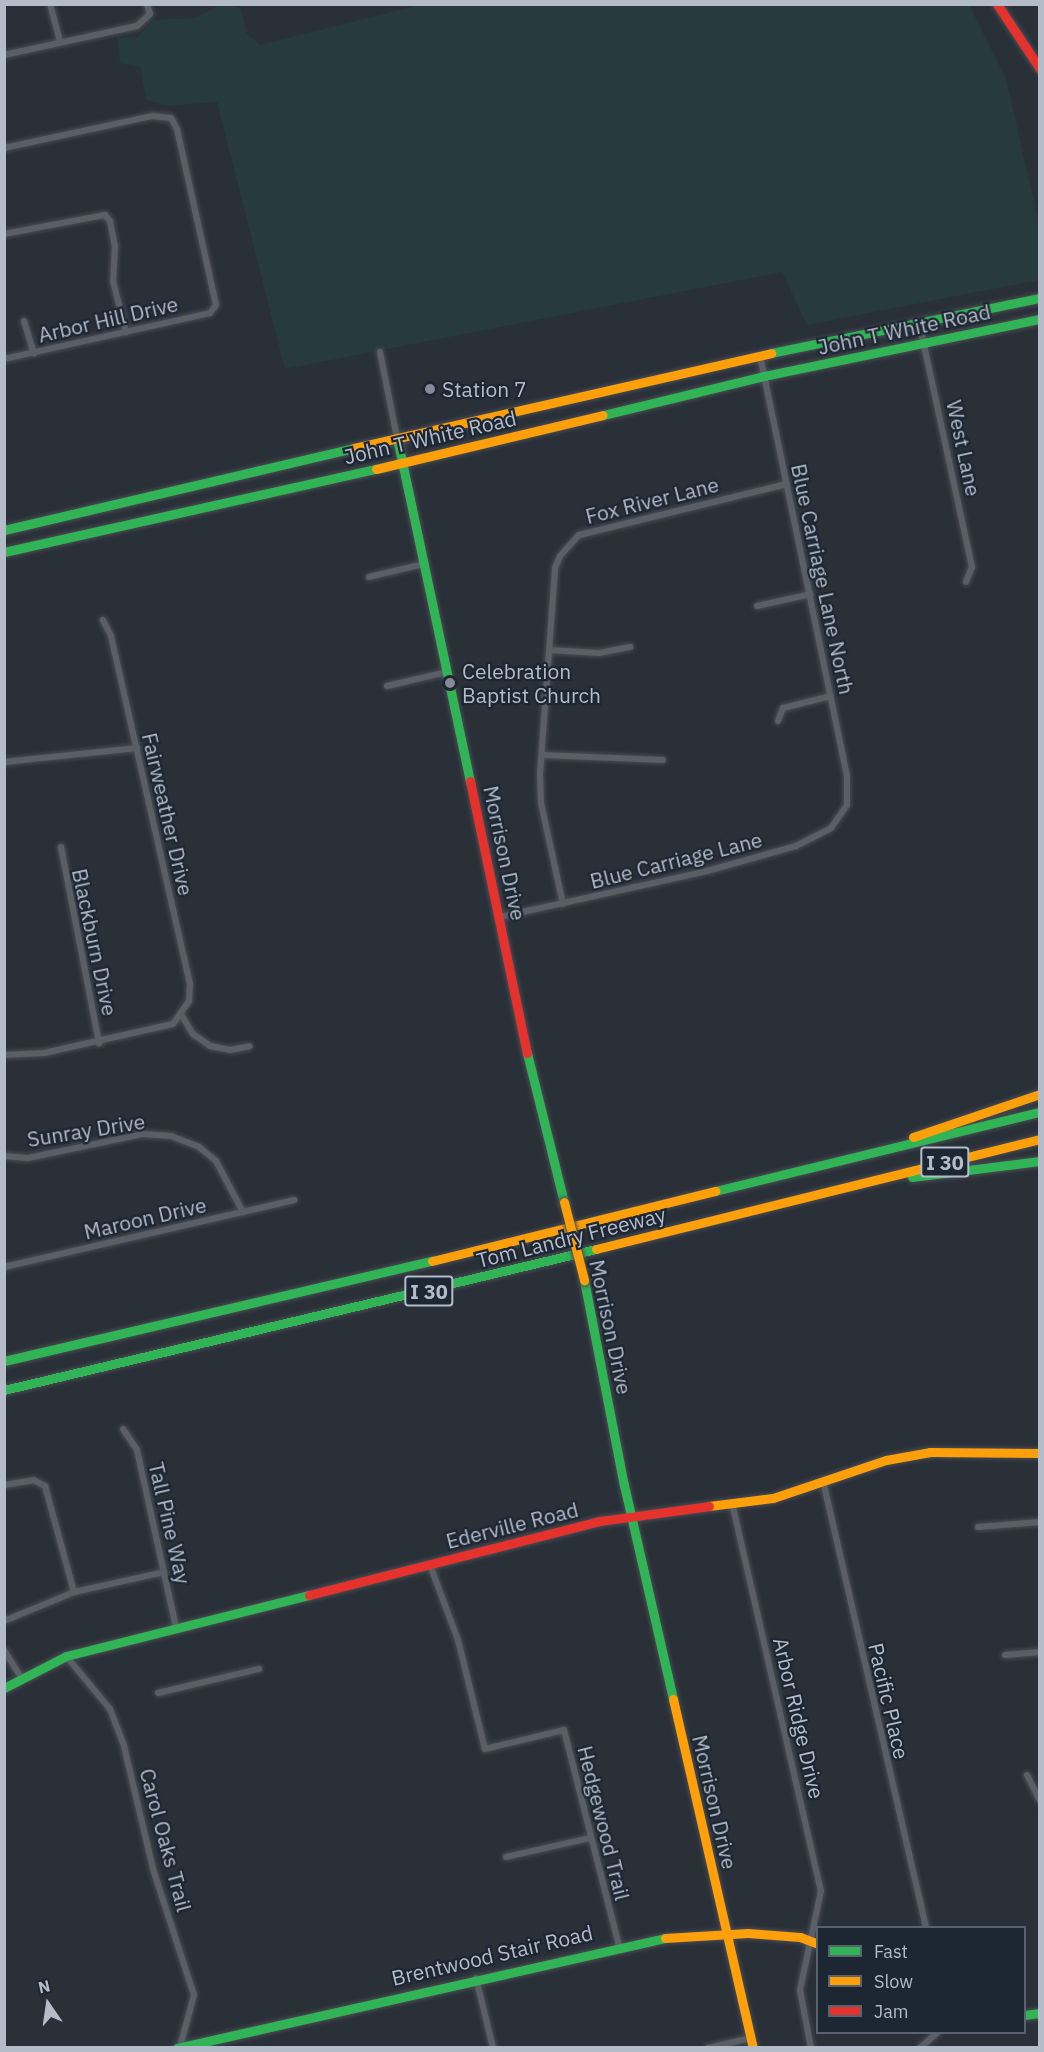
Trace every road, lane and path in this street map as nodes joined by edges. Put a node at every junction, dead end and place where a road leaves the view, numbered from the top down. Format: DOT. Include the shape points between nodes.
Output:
graph roads {
  1 [pos="50,4"];
  2 [pos="147,4"];
  3 [pos="997,4"];
  4 [pos="60,42"];
  5 [pos="4,55"];
  6 [pos="1040,69"];
  7 [pos="4,148"];
  8 [pos="4,234"];
  9 [pos="1040,298"];
  10 [pos="1040,320"];
  11 [pos="24,321"];
  12 [pos="919,321"];
  13 [pos="126,332"];
  14 [pos="924,344"];
  15 [pos="380,352"];
  16 [pos="34,353"];
  17 [pos="760,356"];
  18 [pos="4,359"];
  19 [pos="764,376"];
  20 [pos="397,438"];
  21 [pos="402,461"];
  22 [pos="787,484"];
  23 [pos="4,530"];
  24 [pos="4,552"];
  25 [pos="423,564"];
  26 [pos="369,577"];
  27 [pos="966,582"];
  28 [pos="811,594"];
  29 [pos="757,606"];
  30 [pos="103,620"];
  31 [pos="630,647"];
  32 [pos="549,650"];
  33 [pos="447,672"];
  34 [pos="387,686"];
  35 [pos="831,696"];
  36 [pos="778,721"];
  37 [pos="137,748"];
  38 [pos="542,755"];
  39 [pos="663,760"];
  40 [pos="4,762"];
  41 [pos="845,808"];
  42 [pos="61,847"];
  43 [pos="563,904"];
  44 [pos="500,917"];
  45 [pos="182,1016"];
  46 [pos="99,1043"];
  47 [pos="250,1046"];
  48 [pos="4,1055"];
  49 [pos="1040,1094"];
  50 [pos="1040,1112"];
  51 [pos="1040,1139"];
  52 [pos="4,1156"];
  53 [pos="843,1161"];
  54 [pos="1040,1161"];
  55 [pos="851,1184"];
  56 [pos="294,1200"];
  57 [pos="243,1212"];
  58 [pos="4,1267"];
  59 [pos="4,1361"];
  60 [pos="4,1390"];
  61 [pos="123,1429"];
  62 [pos="1040,1453"];
  63 [pos="823,1481"];
  64 [pos="4,1485"];
  65 [pos="732,1503"];
  66 [pos="632,1516"];
  67 [pos="1040,1522"];
  68 [pos="978,1527"];
  69 [pos="430,1565"];
  70 [pos="164,1572"];
  71 [pos="74,1592"];
  72 [pos="4,1621"];
  73 [pos="176,1628"];
  74 [pos="4,1650"];
  75 [pos="1040,1652"];
  76 [pos="1005,1655"];
  77 [pos="66,1656"];
  78 [pos="259,1669"];
  79 [pos="22,1679"];
  80 [pos="4,1688"];
  81 [pos="158,1694"];
  82 [pos="1027,1775"];
  83 [pos="1040,1801"];
  84 [pos="590,1838"];
  85 [pos="506,1857"];
  86 [pos="816,1926"];
  87 [pos="926,1926"];
  88 [pos="726,1933"];
  89 [pos="814,1942"];
  90 [pos="619,1946"];
  91 [pos="476,1977"];
  92 [pos="936,2034"];
  93 [pos="752,2042"];
  94 [pos="179,2047"];
  95 [pos="493,2048"];
  96 [pos="708,2048"];
  97 [pos="811,2048"];
  98 [pos="920,2048"];
  1 -- 4 [label="street"];
  2 -- 4 [label="street" via="150,14 137,26"];
  3 -- 6 [label="main road"];
  4 -- 5 [label="street"];
  7 -- 13 [label="street, Arbor Hill Drive" via="152,116 171,118 177,129 216,305 210,313"];
  8 -- 13 [label="street" via="105,215 115,246 113,281"];
  9 -- 12 [label="main road, John T White Road"];
  10 -- 14 [label="main road, John T White Road"];
  11 -- 16 [label="street"];
  12 -- 14 [label="street, West Lane"];
  12 -- 17 [label="main road, John T White Road"];
  13 -- 16 [label="street, Arbor Hill Drive"];
  14 -- 19 [label="main road, John T White Road"];
  14 -- 27 [label="street, West Lane" via="972,567"];
  15 -- 20 [label="street"];
  16 -- 18 [label="street, Arbor Hill Drive"];
  17 -- 19 [label="street, Blue Carriage Lane North"];
  17 -- 20 [label="main road, John T White Road"];
  19 -- 21 [label="main road, John T White Road"];
  19 -- 22 [label="street, Blue Carriage Lane North"];
  20 -- 21 [label="main road, Morrison Drive"];
  20 -- 23 [label="main road, John T White Road"];
  21 -- 24 [label="main road, John T White Road"];
  21 -- 25 [label="main road, Morrison Drive"];
  22 -- 28 [label="street, Blue Carriage Lane North"];
  22 -- 32 [label="street, Fox River Lane" via="579,535 568,545 555,568"];
  25 -- 26 [label="street"];
  25 -- 33 [label="main road, Morrison Drive"];
  28 -- 29 [label="street"];
  28 -- 35 [label="street, Blue Carriage Lane North"];
  30 -- 37 [label="street, Fairweather Drive" via="111,636"];
  31 -- 32 [label="street" via="599,653"];
  32 -- 38 [label="street, Fox River Lane"];
  33 -- 34 [label="street"];
  33 -- 44 [label="main road, Morrison Drive"];
  35 -- 36 [label="street" via="783,708"];
  35 -- 41 [label="street, Blue Carriage Lane North" via="847,776"];
  37 -- 40 [label="street"];
  37 -- 45 [label="street, Fairweather Drive" via="190,984"];
  38 -- 39 [label="street"];
  38 -- 43 [label="street, Fox River Lane" via="541,803"];
  41 -- 43 [label="street, Blue Carriage Lane" via="831,828 796,846"];
  42 -- 46 [label="street, Blackburn Drive"];
  43 -- 44 [label="street, Blue Carriage Lane"];
  44 -- 66 [label="main road, Morrison Drive, bridge" via="536,1095 584,1280"];
  45 -- 46 [label="street" via="173,1024"];
  45 -- 47 [label="street" via="193,1034 210,1046 230,1050"];
  46 -- 48 [label="street" via="44,1053"];
  49 -- 53 [label="main road"];
  50 -- 53 [label="main road, Tom Landry Freeway / I 30"];
  51 -- 55 [label="main road, Tom Landry Freeway / I 30"];
  52 -- 57 [label="street, Sunray Drive" via="28,1158 143,1134 171,1136 199,1147 216,1161"];
  53 -- 59 [label="main road, Tom Landry Freeway / I 30"];
  54 -- 55 [label="main road"];
  55 -- 60 [label="main road, Tom Landry Freeway / I 30" via="267,1330"];
  56 -- 57 [label="street, Maroon Drive"];
  57 -- 58 [label="street, Maroon Drive"];
  61 -- 70 [label="street, Tall Pine Way" via="137,1450"];
  62 -- 63 [label="main road, Ederville Road" via="930,1452 886,1460"];
  63 -- 65 [label="main road, Ederville Road" via="773,1498"];
  63 -- 87 [label="street, Pacific Place"];
  64 -- 71 [label="street" via="34,1480 45,1486"];
  65 -- 66 [label="main road, Ederville Road"];
  65 -- 86 [label="street, Arbor Ridge Drive" via="821,1891"];
  66 -- 69 [label="main road, Ederville Road"];
  66 -- 88 [label="main road, Morrison Drive"];
  67 -- 68 [label="street"];
  69 -- 73 [label="main road, Ederville Road"];
  69 -- 84 [label="street, Hedgewood Trail" via="458,1640 485,1749 564,1730"];
  70 -- 71 [label="street"];
  70 -- 73 [label="street, Tall Pine Way"];
  71 -- 72 [label="street"];
  73 -- 77 [label="main road, Ederville Road"];
  74 -- 79 [label="street"];
  75 -- 76 [label="street"];
  77 -- 79 [label="main road, Ederville Road"];
  77 -- 94 [label="street, Carol Oaks Trail" via="110,1709 124,1746 153,1869 194,1995"];
  78 -- 81 [label="street"];
  79 -- 80 [label="main road, Ederville Road"];
  82 -- 83 [label="street"];
  84 -- 85 [label="street"];
  84 -- 90 [label="street, Hedgewood Trail"];
  88 -- 89 [label="main road, Brentwood Stair Road" via="800,1937"];
  88 -- 90 [label="main road, Brentwood Stair Road"];
  88 -- 93 [label="main road, Morrison Drive"];
  89 -- 97 [label="street, Arbor Ridge Drive" via="800,1990"];
  90 -- 91 [label="main road, Brentwood Stair Road"];
  91 -- 94 [label="main road, Brentwood Stair Road"];
  91 -- 95 [label="street"];
  92 -- 98 [label="street"];
  93 -- 96 [label="street"];
}
